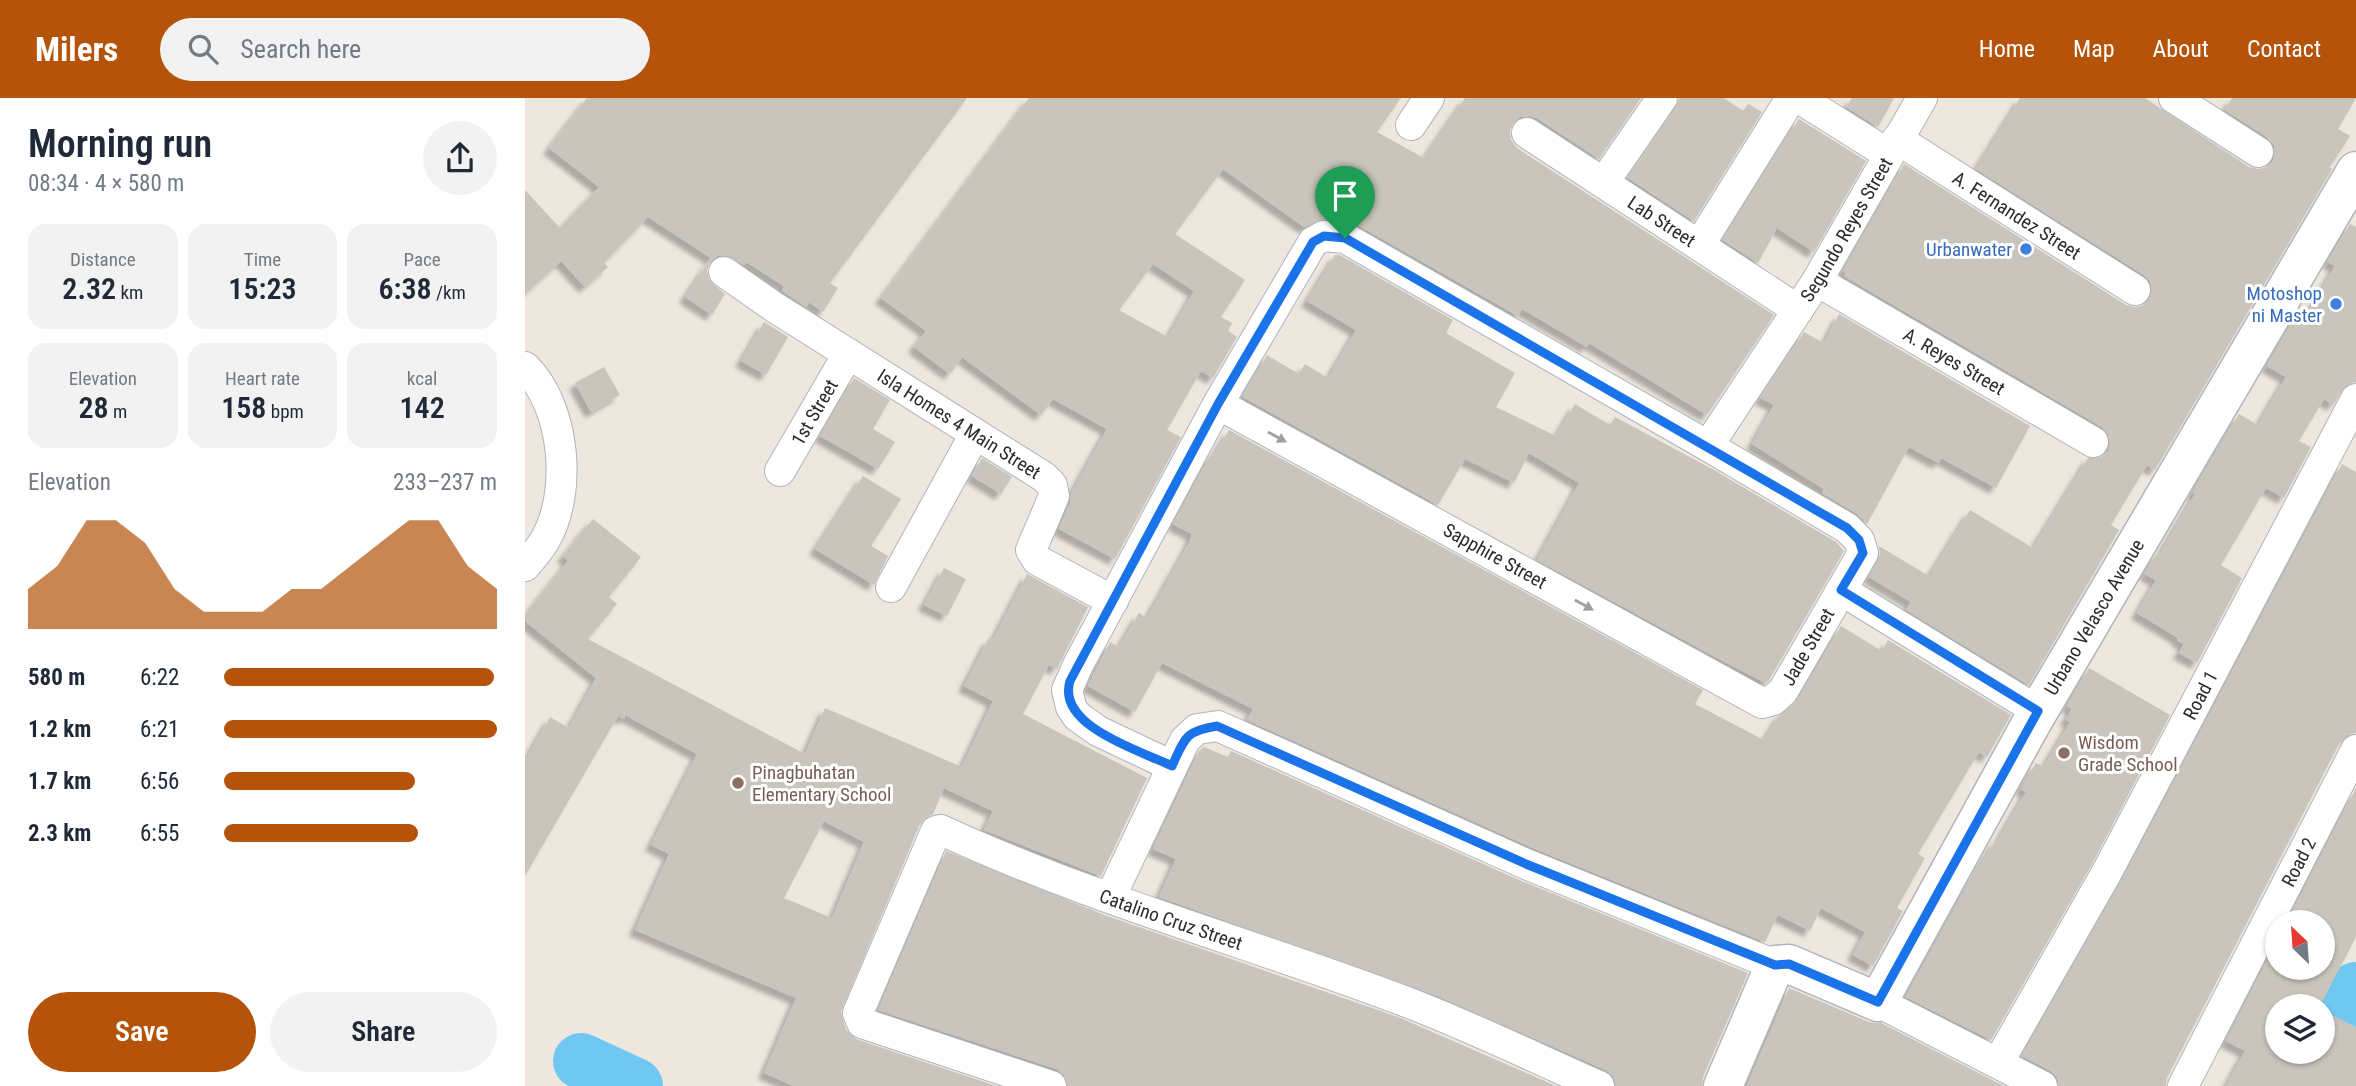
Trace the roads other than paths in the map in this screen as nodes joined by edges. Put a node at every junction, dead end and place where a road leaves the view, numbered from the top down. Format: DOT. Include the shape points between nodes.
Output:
graph roads {
  1 [pos="1429,98"];
  2 [pos="1662,98"];
  3 [pos="1791,98"];
  4 [pos="1799,98"];
  5 [pos="1922,98"];
  6 [pos="2174,98"];
  7 [pos="1411,125"];
  8 [pos="1527,133"];
  9 [pos="1893,147"];
  10 [pos="2257,152"];
  11 [pos="2356,171"];
  12 [pos="1604,182"];
  13 [pos="1700,244"];
  14 [pos="724,272"];
  15 [pos="1817,281"];
  16 [pos="2135,290"];
  17 [pos="1798,310"];
  18 [pos="848,354"];
  19 [pos="525,366"];
  20 [pos="2356,399"];
  21 [pos="1218,404"];
  22 [pos="975,434"];
  23 [pos="2093,442"];
  24 [pos="1708,446"];
  25 [pos="779,471"];
  26 [pos="525,566"];
  27 [pos="891,587"];
  28 [pos="1841,590"];
  29 [pos="1113,601"];
  30 [pos="1773,700"];
  31 [pos="2038,711"];
  32 [pos="2356,750"];
  33 [pos="1172,766"];
  34 [pos="1110,898"];
  35 [pos="1775,965"];
  36 [pos="1878,1002"];
  37 [pos="1998,1063"];
  38 [pos="1051,1086"];
  39 [pos="1599,1086"];
  40 [pos="1723,1086"];
  41 [pos="2042,1086"];
  42 [pos="2183,1086"];
  1 -- 7 [label="street"];
  2 -- 12 [label="street"];
  3 -- 13 [label="street"];
  4 -- 9 [label="street, A. Fernandez Street"];
  5 -- 9 [label="street, Segundo Reyes Street"];
  6 -- 10 [label="street"];
  8 -- 12 [label="street, Lab Street"];
  9 -- 15 [label="street, Segundo Reyes Street"];
  9 -- 16 [label="street, A. Fernandez Street"];
  11 -- 31 [label="main road, Urbano Velasco Avenue"];
  12 -- 13 [label="street, Lab Street"];
  13 -- 17 [label="street, Lab Street"];
  14 -- 18 [label="street, Isla Homes 4 Main Street"];
  15 -- 17 [label="street, Segundo Reyes Street"];
  15 -- 23 [label="street, A. Reyes Street"];
  17 -- 24 [label="street, Segundo Reyes Street"];
  18 -- 22 [label="street, Isla Homes 4 Main Street"];
  18 -- 25 [label="street, 1st Street"];
  19 -- 26 [label="street" via="546,397 562,457 555,514 546,540"];
  20 -- 37 [label="street, Road 1" via="2107,872"];
  21 -- 24 [label="street" via="1313,242 1324,236 1345,238"];
  21 -- 29 [label="street"];
  21 -- 30 [label="street, Sapphire Street, one-way" via="1762,703"];
  22 -- 27 [label="street"];
  22 -- 29 [label="street, Isla Homes 4 Main Street" via="1052,485 1054,496 1031,550 1035,557"];
  24 -- 28 [label="street, Jade Street" via="1847,528 1859,540 1863,553"];
  28 -- 30 [label="street, Jade Street" via="1783,691"];
  28 -- 31 [label="street, Jade Street"];
  29 -- 33 [label="street" via="1070,681 1067,690 1072,707 1098,731"];
  31 -- 36 [label="main road, Urbano Velasco Avenue"];
  32 -- 42 [label="street, Road 2"];
  33 -- 34 [label="street"];
  33 -- 35 [label="street" via="1185,740 1197,729 1217,726 1526,864"];
  34 -- 38 [label="street, Catalino Cruz Street" via="936,831 858,1013 862,1023"];
  34 -- 39 [label="street, Catalino Cruz Street" via="1406,1002"];
  35 -- 36 [label="main road" via="1789,964"];
  35 -- 40 [label="main road"];
  36 -- 37 [label="street"];
  37 -- 41 [label="street"];
}
